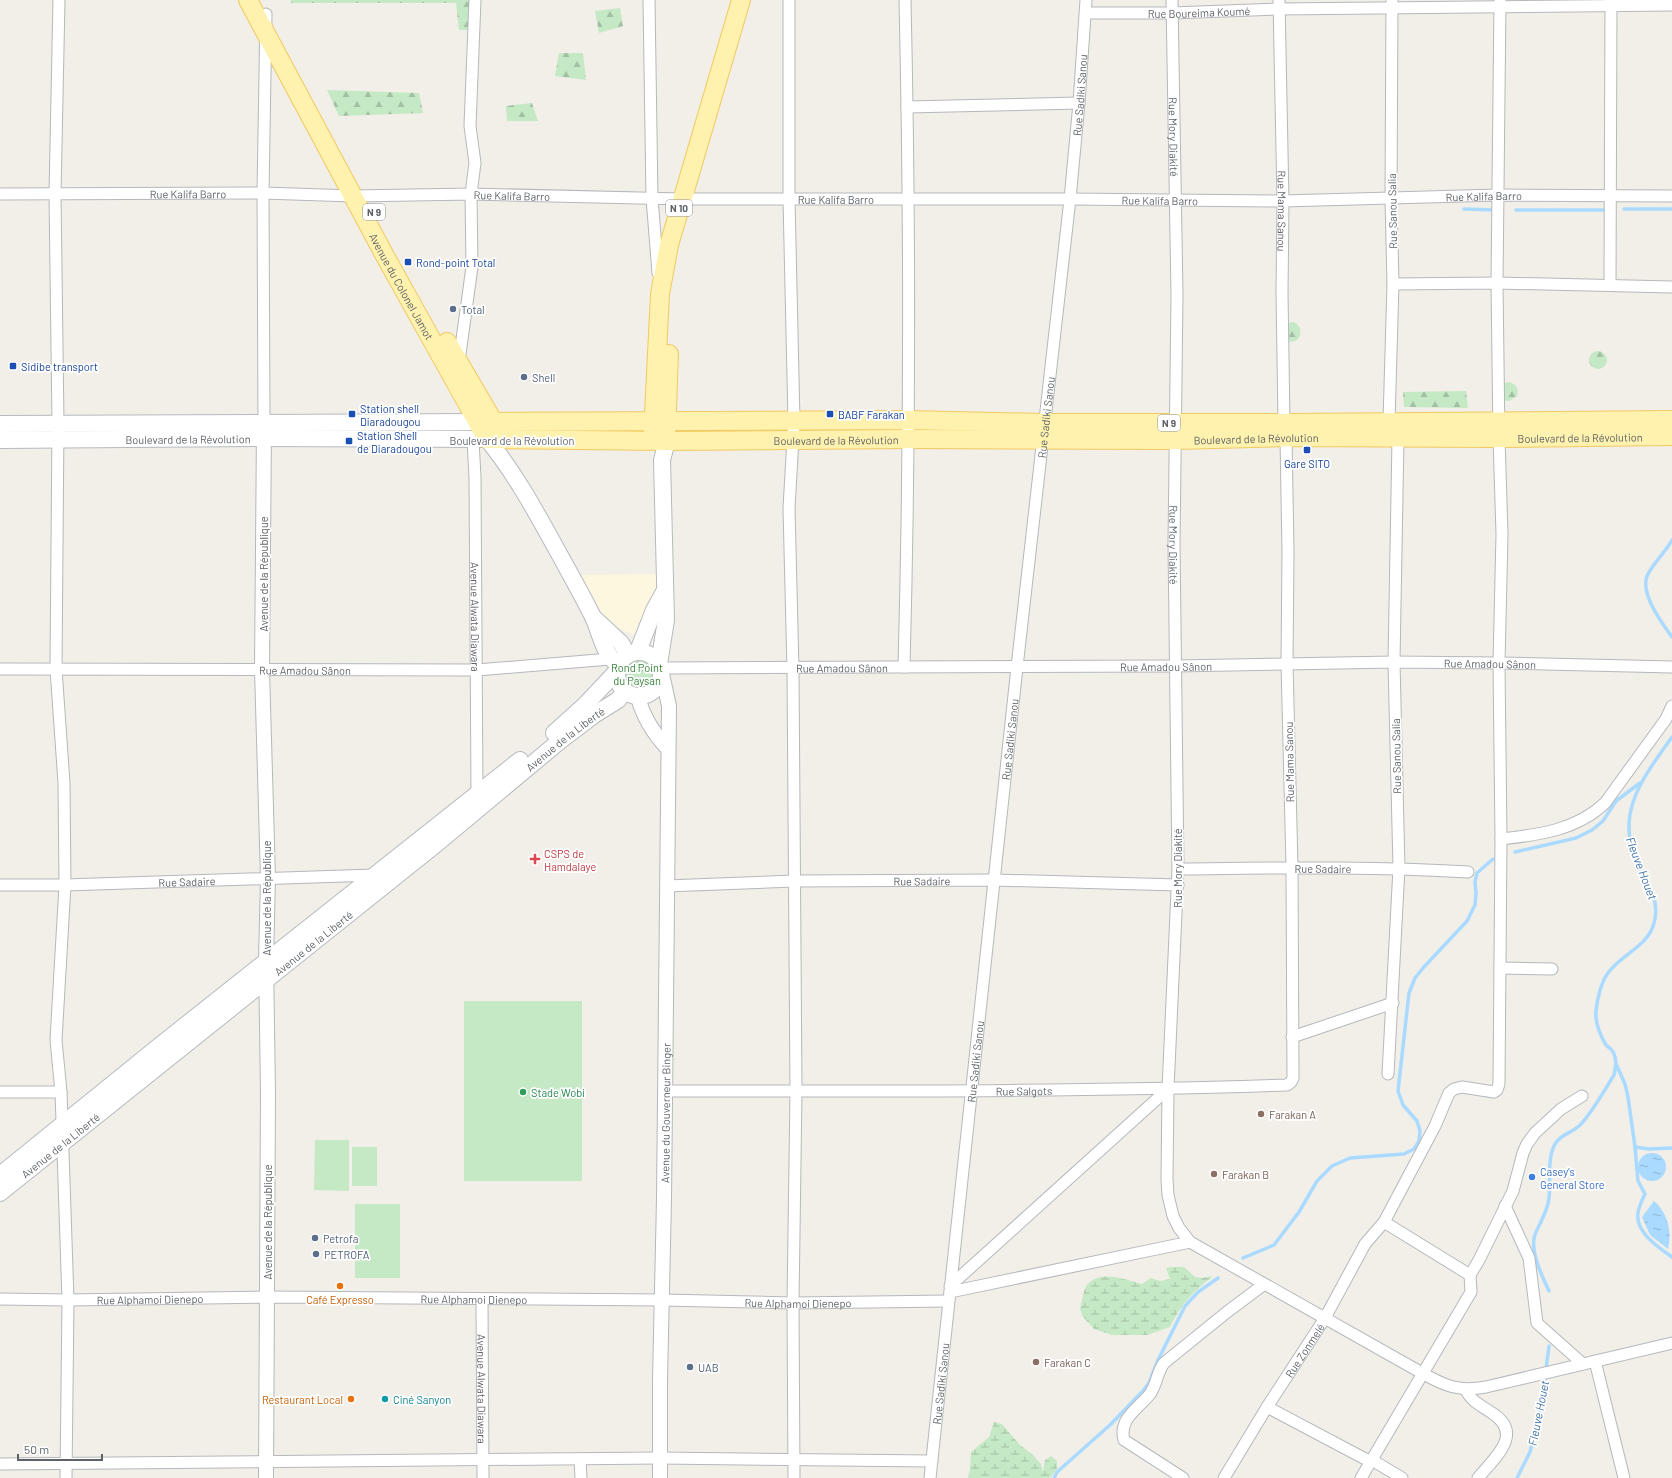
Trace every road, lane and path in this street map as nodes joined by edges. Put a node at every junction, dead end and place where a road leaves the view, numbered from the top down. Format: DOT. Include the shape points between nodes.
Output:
graph roads {
  1 [pos="60,0"];
  2 [pos="248,0"];
  3 [pos="474,0"];
  4 [pos="648,0"];
  5 [pos="741,0"];
  6 [pos="753,0"];
  7 [pos="789,0"];
  8 [pos="905,0"];
  9 [pos="1086,0"];
  10 [pos="1172,0"];
  11 [pos="1500,3"];
  12 [pos="1611,3"];
  13 [pos="1392,4"];
  14 [pos="1279,5"];
  15 [pos="1672,5"];
  16 [pos="263,7"];
  17 [pos="1086,13"];
  18 [pos="1172,13"];
  19 [pos="266,33"];
  20 [pos="1079,103"];
  21 [pos="907,107"];
  22 [pos="263,193"];
  23 [pos="0,194"];
  24 [pos="55,194"];
  25 [pos="471,194"];
  26 [pos="1498,195"];
  27 [pos="359,196"];
  28 [pos="1611,196"];
  29 [pos="1672,196"];
  30 [pos="652,198"];
  31 [pos="688,199"];
  32 [pos="789,199"];
  33 [pos="908,199"];
  34 [pos="1070,199"];
  35 [pos="1391,199"];
  36 [pos="1176,201"];
  37 [pos="1283,201"];
  38 [pos="1497,283"];
  39 [pos="1393,284"];
  40 [pos="1610,285"];
  41 [pos="1672,287"];
  42 [pos="660,294"];
  43 [pos="454,367"];
  44 [pos="908,420"];
  45 [pos="1672,420"];
  46 [pos="794,421"];
  47 [pos="1389,421"];
  48 [pos="264,422"];
  49 [pos="486,422"];
  50 [pos="659,422"];
  51 [pos="58,423"];
  52 [pos="0,424"];
  53 [pos="1285,430"];
  54 [pos="1499,430"];
  55 [pos="1044,431"];
  56 [pos="1176,431"];
  57 [pos="1672,436"];
  58 [pos="264,438"];
  59 [pos="1398,438"];
  60 [pos="908,439"];
  61 [pos="0,440"];
  62 [pos="58,440"];
  63 [pos="488,440"];
  64 [pos="794,440"];
  65 [pos="660,441"];
  66 [pos="666,589"];
  67 [pos="622,660"];
  68 [pos="1394,662"];
  69 [pos="1287,663"];
  70 [pos="1499,663"];
  71 [pos="1175,666"];
  72 [pos="904,667"];
  73 [pos="1017,667"];
  74 [pos="1672,667"];
  75 [pos="0,669"];
  76 [pos="56,669"];
  77 [pos="661,669"];
  78 [pos="793,669"];
  79 [pos="262,670"];
  80 [pos="477,670"];
  81 [pos="1672,677"];
  82 [pos="631,694"];
  83 [pos="1672,706"];
  84 [pos="668,749"];
  85 [pos="477,793"];
  86 [pos="1501,839"];
  87 [pos="1292,867"];
  88 [pos="1399,868"];
  89 [pos="1178,869"];
  90 [pos="1468,872"];
  91 [pos="374,875"];
  92 [pos="268,878"];
  93 [pos="995,880"];
  94 [pos="794,881"];
  95 [pos="0,885"];
  96 [pos="65,885"];
  97 [pos="1178,885"];
  98 [pos="666,886"];
  99 [pos="266,962"];
  100 [pos="1500,968"];
  101 [pos="1552,969"];
  102 [pos="266,979"];
  103 [pos="1393,1002"];
  104 [pos="1292,1037"];
  105 [pos="1388,1074"];
  106 [pos="1287,1085"];
  107 [pos="1168,1089"];
  108 [pos="664,1091"];
  109 [pos="796,1091"];
  110 [pos="972,1091"];
  111 [pos="0,1092"];
  112 [pos="61,1092"];
  113 [pos="1582,1096"];
  114 [pos="62,1126"];
  115 [pos="62,1143"];
  116 [pos="0,1175"];
  117 [pos="0,1193"];
  118 [pos="1506,1206"];
  119 [pos="1384,1222"];
  120 [pos="1190,1242"];
  121 [pos="1470,1275"];
  122 [pos="1263,1285"];
  123 [pos="950,1293"];
  124 [pos="266,1297"];
  125 [pos="0,1299"];
  126 [pos="68,1300"];
  127 [pos="482,1300"];
  128 [pos="662,1300"];
  129 [pos="793,1304"];
  130 [pos="1325,1318"];
  131 [pos="1672,1343"];
  132 [pos="1595,1361"];
  133 [pos="1583,1364"];
  134 [pos="1422,1373"];
  135 [pos="1465,1389"];
  136 [pos="1267,1407"];
  137 [pos="659,1458"];
  138 [pos="580,1459"];
  139 [pos="483,1460"];
  140 [pos="794,1460"];
  141 [pos="932,1461"];
  142 [pos="1371,1461"];
  143 [pos="266,1462"];
  144 [pos="0,1464"];
  145 [pos="67,1464"];
  146 [pos="66,1478"];
  147 [pos="266,1478"];
  148 [pos="483,1478"];
  149 [pos="581,1478"];
  150 [pos="660,1478"];
  151 [pos="794,1478"];
  152 [pos="930,1478"];
  153 [pos="1183,1478"];
  154 [pos="1224,1478"];
  155 [pos="1361,1478"];
  156 [pos="1402,1478"];
  157 [pos="1478,1478"];
  158 [pos="1624,1478"];
  1 -- 24 [label="street"];
  2 -- 19 [label="main road, Avenue du Colonel Jamot / N 9"];
  3 -- 25 [label="street" via="470,126 475,163"];
  4 -- 30 [label="street"];
  5 -- 31 [label="main road, N 10"];
  6 -- 31 [label="main road, N 10"];
  7 -- 32 [label="street"];
  8 -- 21 [label="street"];
  9 -- 17 [label="street, Rue Sadiki Sanou"];
  10 -- 18 [label="street, Rue Mory Diakité"];
  11 -- 12 [label="street, Rue Boureima Koumé"];
  11 -- 13 [label="street, Rue Boureima Koumé"];
  11 -- 26 [label="street"];
  12 -- 15 [label="street, Rue Boureima Koumé"];
  12 -- 28 [label="street"];
  13 -- 14 [label="street, Rue Boureima Koumé"];
  13 -- 35 [label="street, Rue Sanou Salia"];
  14 -- 18 [label="street, Rue Boureima Koumé"];
  14 -- 37 [label="street, Rue Mama Sanou"];
  16 -- 19 [label="street"];
  16 -- 27 [label="main road, Avenue du Colonel Jamot / N 9"];
  17 -- 18 [label="street, Rue Boureima Koumé"];
  17 -- 20 [label="street, Rue Sadiki Sanou"];
  18 -- 36 [label="street, Rue Mory Diakité"];
  19 -- 22 [label="street"];
  19 -- 27 [label="main road, Avenue du Colonel Jamot / N 9"];
  20 -- 21 [label="street"];
  20 -- 34 [label="street, Rue Sadiki Sanou"];
  21 -- 33 [label="street"];
  22 -- 24 [label="street, Rue Kalifa Barro"];
  22 -- 27 [label="street, Rue Kalifa Barro"];
  22 -- 48 [label="street"];
  23 -- 24 [label="street, Rue Kalifa Barro"];
  24 -- 51 [label="street"];
  25 -- 27 [label="street, Rue Kalifa Barro"];
  25 -- 30 [label="street, Rue Kalifa Barro"];
  25 -- 43 [label="street" via="472,268"];
  26 -- 28 [label="street, Rue Kalifa Barro"];
  26 -- 35 [label="street, Rue Kalifa Barro"];
  26 -- 38 [label="street"];
  27 -- 43 [label="main road, Avenue du Colonel Jamot / N 9"];
  28 -- 29 [label="street, Rue Kalifa Barro"];
  28 -- 40 [label="street"];
  30 -- 31 [label="street, Rue Kalifa Barro"];
  30 -- 42 [label="street"];
  31 -- 32 [label="street, Rue Kalifa Barro"];
  31 -- 42 [label="main road, N 10" via="669,245"];
  31 -- 50 [label="main road, N 10" via="672,295"];
  32 -- 33 [label="street, Rue Kalifa Barro"];
  32 -- 46 [label="street"];
  33 -- 34 [label="street, Rue Kalifa Barro"];
  33 -- 44 [label="street"];
  34 -- 36 [label="street, Rue Kalifa Barro"];
  34 -- 55 [label="street, Rue Sadiki Sanou"];
  35 -- 37 [label="street, Rue Kalifa Barro"];
  35 -- 39 [label="street, Rue Sanou Salia"];
  36 -- 37 [label="street, Rue Kalifa Barro"];
  36 -- 56 [label="street, Rue Mory Diakité"];
  37 -- 53 [label="street, Rue Mama Sanou"];
  38 -- 39 [label="street"];
  38 -- 40 [label="street"];
  38 -- 54 [label="street"];
  39 -- 47 [label="street, Rue Sanou Salia"];
  40 -- 41 [label="street"];
  42 -- 50 [label="main road, N 10"];
  43 -- 49 [label="main road, Avenue du Colonel Jamot / N 9"];
  44 -- 46 [label="main road, Boulevard de la Révolution / N 9"];
  44 -- 55 [label="main road, Boulevard de la Révolution / N 9"];
  44 -- 60 [label="street"];
  45 -- 54 [label="main road, Boulevard de la Révolution / N 9"];
  46 -- 50 [label="main road, Boulevard de la Révolution / N 9"];
  46 -- 64 [label="street"];
  47 -- 53 [label="main road, Boulevard de la Révolution / N 9"];
  47 -- 54 [label="main road, Boulevard de la Révolution / N 9"];
  48 -- 49 [label="main road, Boulevard de la Révolution"];
  48 -- 51 [label="main road, Boulevard de la Révolution"];
  48 -- 58 [label="street, Avenue de la République"];
  49 -- 50 [label="main road, Boulevard de la Révolution / N 9"];
  49 -- 63 [label="main road, Avenue du Colonel Jamot / N 9"];
  50 -- 65 [label="main road, N 10"];
  51 -- 52 [label="main road, Boulevard de la Révolution"];
  51 -- 62 [label="street"];
  53 -- 56 [label="main road, Boulevard de la Révolution / N 9"];
  53 -- 59 [label="main road, Boulevard de la Révolution / N 9"];
  53 -- 69 [label="street, Rue Mama Sanou"];
  54 -- 57 [label="main road, Boulevard de la Révolution / N 9"];
  54 -- 59 [label="main road, Boulevard de la Révolution / N 9"];
  54 -- 70 [label="street" via="1502,534"];
  55 -- 56 [label="main road, Boulevard de la Révolution / N 9"];
  55 -- 60 [label="main road, Boulevard de la Révolution / N 9"];
  55 -- 73 [label="street, Rue Sadiki Sanou"];
  56 -- 71 [label="street, Rue Mory Diakité"];
  58 -- 62 [label="main road, Boulevard de la Révolution"];
  58 -- 63 [label="main road, Boulevard de la Révolution"];
  58 -- 79 [label="street, Avenue de la République"];
  59 -- 68 [label="street, Rue Sanou Salia"];
  60 -- 64 [label="main road, Boulevard de la Révolution / N 9"];
  60 -- 72 [label="street"];
  61 -- 62 [label="main road, Boulevard de la Révolution"];
  62 -- 76 [label="street"];
  63 -- 65 [label="main road, Boulevard de la Révolution / N 9"];
  63 -- 67 [label="main road, Avenue du Colonel Jamot" via="506,462 593,617 621,642"];
  63 -- 80 [label="street, Avenue Alwata Diawara" via="475,477"];
  64 -- 65 [label="main road, Boulevard de la Révolution / N 9"];
  64 -- 78 [label="street" via="789,508"];
  65 -- 66 [label="main road, Avenue du Gouverneur Binger / N 10"];
  66 -- 67 [label="main road"];
  66 -- 77 [label="main road, Avenue du Gouverneur Binger / N 10"];
  67 -- 77 [label="main road" via="649,654"];
  67 -- 80 [label="street, Rue Amadou Sânon"];
  67 -- 82 [label="main road" via="618,683"];
  67 -- 85 [label="main road, Avenue de la Liberté" via="585,705 563,726"];
  68 -- 69 [label="street, Rue Amadou Sânon"];
  68 -- 70 [label="street, Rue Amadou Sânon"];
  68 -- 88 [label="street, Rue Sanou Salia"];
  69 -- 71 [label="street, Rue Amadou Sânon"];
  69 -- 87 [label="street, Rue Mama Sanou"];
  70 -- 74 [label="street, Rue Amadou Sânon"];
  70 -- 86 [label="street"];
  71 -- 73 [label="street, Rue Amadou Sânon"];
  71 -- 89 [label="street, Rue Mory Diakité"];
  72 -- 73 [label="street, Rue Amadou Sânon"];
  72 -- 78 [label="street, Rue Amadou Sânon"];
  73 -- 93 [label="street, Rue Sadiki Sanou"];
  74 -- 81 [label="street"];
  75 -- 76 [label="street, Rue Amadou Sânon"];
  76 -- 79 [label="street, Rue Amadou Sânon"];
  76 -- 96 [label="street" via="64,783"];
  77 -- 78 [label="street, Rue Amadou Sânon"];
  77 -- 82 [label="main road" via="661,680 656,689 648,695"];
  77 -- 84 [label="street, Avenue du Gouverneur Binger / N 10" via="669,706"];
  78 -- 94 [label="street"];
  79 -- 80 [label="street, Rue Amadou Sânon"];
  79 -- 92 [label="street, Avenue de la République"];
  80 -- 85 [label="street, Avenue Alwata Diawara"];
  82 -- 84 [label="street" via="655,735"];
  82 -- 102 [label="main road, Avenue de la Liberté" via="594,715 561,740"];
  83 -- 86 [label="street" via="1666,719 1597,811 1556,830"];
  84 -- 98 [label="street, Avenue du Gouverneur Binger / N 10"];
  85 -- 91 [label="main road, Avenue de la Liberté"];
  86 -- 100 [label="street"];
  87 -- 88 [label="street, Rue Sadaire"];
  87 -- 89 [label="street, Rue Sadaire"];
  87 -- 104 [label="street, Rue Mama Sanou"];
  88 -- 90 [label="street, Rue Sadaire"];
  88 -- 103 [label="street, Rue Sanou Salia"];
  89 -- 97 [label="street, Rue Mory Diakité"];
  91 -- 92 [label="street, Rue Sadaire"];
  91 -- 99 [label="main road, Avenue de la Liberté"];
  92 -- 96 [label="street, Rue Sadaire"];
  92 -- 99 [label="street, Avenue de la République"];
  93 -- 94 [label="street, Rue Sadaire"];
  93 -- 97 [label="street, Rue Sadaire"];
  93 -- 110 [label="street, Rue Sadiki Sanou"];
  94 -- 98 [label="street, Rue Sadaire"];
  94 -- 109 [label="street"];
  95 -- 96 [label="street, Rue Sadaire"];
  96 -- 112 [label="street" via="56,1040"];
  97 -- 107 [label="street, Rue Mory Diakité"];
  98 -- 108 [label="street, Avenue du Gouverneur Binger / N 10"];
  99 -- 102 [label="street, Avenue de la République"];
  99 -- 114 [label="main road, Avenue de la Liberté"];
  100 -- 101 [label="street"];
  100 -- 119 [label="street, Rue Zonmelé" via="1498,1088 1491,1092 1462,1087 1449,1093 1436,1126"];
  102 -- 115 [label="main road, Avenue de la Liberté"];
  102 -- 124 [label="street, Avenue de la République"];
  103 -- 104 [label="street"];
  103 -- 105 [label="street, Rue Sanou Salia"];
  104 -- 106 [label="street, Rue Mama Sanou" via="1293,1078"];
  106 -- 107 [label="street, Rue Salgots"];
  107 -- 110 [label="street, Rue Salgots"];
  107 -- 120 [label="street, Rue Mory Diakité" via="1168,1195 1176,1222"];
  107 -- 123 [label="street"];
  108 -- 109 [label="street, Rue Salgots"];
  108 -- 128 [label="street, Avenue du Gouverneur Binger / N 10"];
  109 -- 110 [label="street, Rue Salgots"];
  109 -- 129 [label="street"];
  110 -- 123 [label="street, Rue Sadiki Sanou"];
  111 -- 112 [label="street"];
  112 -- 114 [label="street"];
  113 -- 118 [label="street" via="1561,1109 1527,1144"];
  114 -- 115 [label="street"];
  114 -- 116 [label="main road, Avenue de la Liberté"];
  115 -- 117 [label="main road, Avenue de la Liberté"];
  115 -- 126 [label="street"];
  118 -- 121 [label="street"];
  118 -- 133 [label="street" via="1529,1258 1537,1323"];
  119 -- 121 [label="street"];
  119 -- 130 [label="street, Rue Zonmelé" via="1365,1244"];
  120 -- 122 [label="street"];
  120 -- 123 [label="street, Rue Alphamoi Dienepo"];
  121 -- 134 [label="street" via="1471,1292"];
  122 -- 130 [label="street"];
  122 -- 153 [label="street" via="1160,1367 1150,1393 1122,1430 1124,1440"];
  123 -- 129 [label="street, Rue Alphamoi Dienepo"];
  123 -- 141 [label="street, Rue Sadiki Sanou"];
  124 -- 126 [label="street, Rue Alphamoi Dienepo"];
  124 -- 127 [label="street, Rue Alphamoi Dienepo"];
  124 -- 143 [label="street, Avenue de la République"];
  125 -- 126 [label="street, Rue Alphamoi Dienepo"];
  126 -- 145 [label="street"];
  127 -- 128 [label="street, Rue Alphamoi Dienepo"];
  127 -- 139 [label="street, Avenue Alwata Diawara"];
  128 -- 129 [label="street, Rue Alphamoi Dienepo"];
  128 -- 137 [label="street, Avenue du Gouverneur Binger / N 10"];
  129 -- 140 [label="street"];
  130 -- 134 [label="street"];
  130 -- 136 [label="street, Rue Zonmelé"];
  131 -- 132 [label="street"];
  132 -- 133 [label="street"];
  132 -- 158 [label="street"];
  133 -- 135 [label="street" via="1499,1384"];
  134 -- 135 [label="street" via="1450,1387"];
  134 -- 142 [label="street"];
  135 -- 157 [label="street" via="1476,1404 1505,1424 1508,1433 1505,1444"];
  136 -- 142 [label="street"];
  136 -- 154 [label="street, Rue Zonmelé"];
  137 -- 138 [label="street"];
  137 -- 140 [label="street"];
  137 -- 150 [label="street, Avenue du Gouverneur Binger / N 10"];
  138 -- 139 [label="street"];
  138 -- 149 [label="street"];
  139 -- 143 [label="street"];
  139 -- 148 [label="street, Avenue Alwata Diawara"];
  140 -- 141 [label="street"];
  140 -- 151 [label="street"];
  141 -- 152 [label="street, Rue Sadiki Sanou"];
  142 -- 155 [label="street"];
  142 -- 156 [label="street"];
  143 -- 145 [label="street"];
  143 -- 147 [label="street, Avenue de la République"];
  144 -- 145 [label="street"];
  145 -- 146 [label="street"];
}
